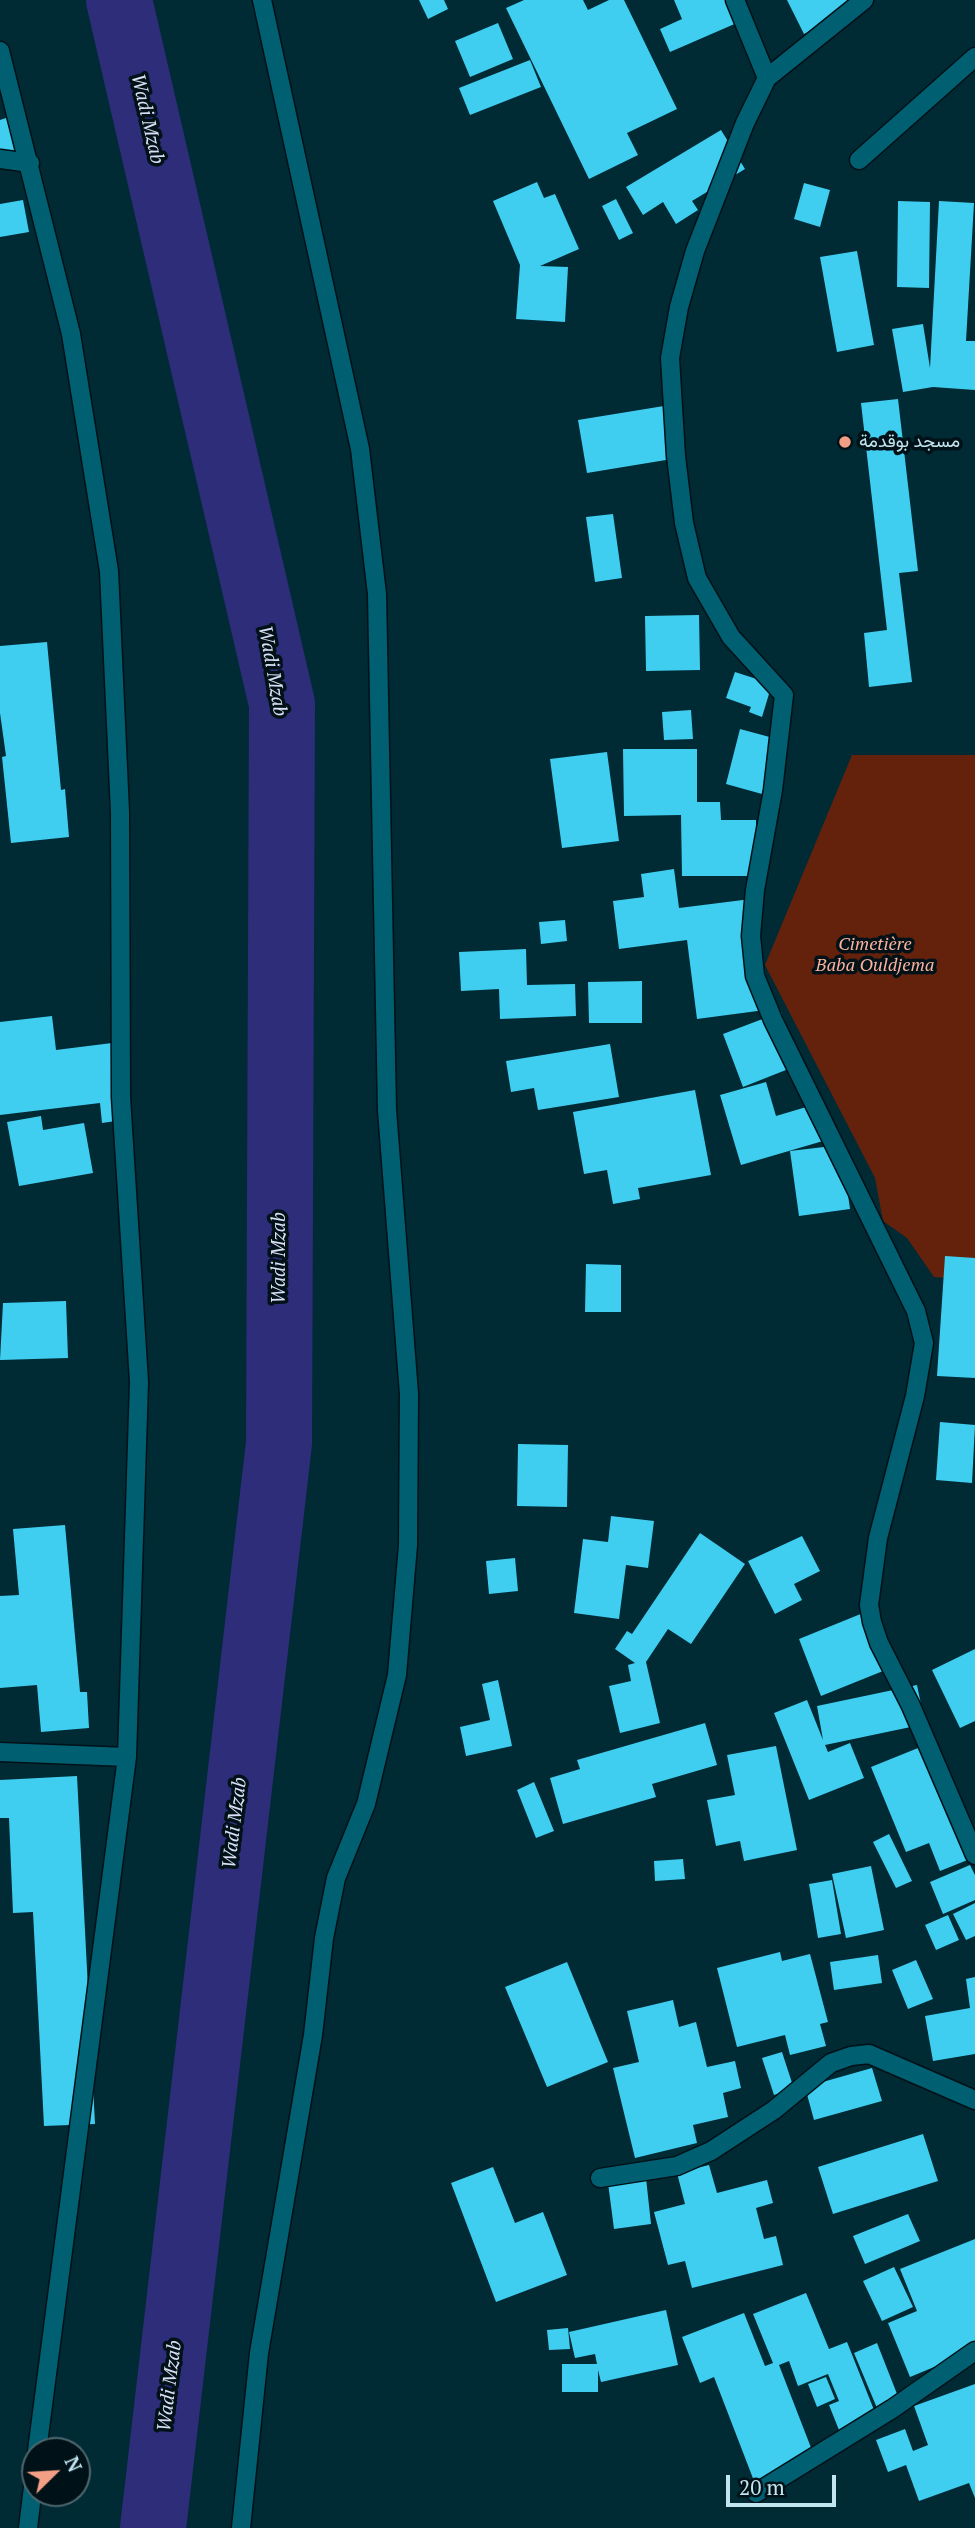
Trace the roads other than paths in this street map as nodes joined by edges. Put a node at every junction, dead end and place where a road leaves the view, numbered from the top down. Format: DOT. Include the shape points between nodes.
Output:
graph roads {
  1 [pos="262,0"];
  2 [pos="735,0"];
  3 [pos="864,0"];
  4 [pos="0,51"];
  5 [pos="975,57"];
  6 [pos="767,78"];
  7 [pos="0,159"];
  8 [pos="859,160"];
  9 [pos="30,163"];
  10 [pos="0,1752"];
  11 [pos="127,1757"];
  12 [pos="975,1855"];
  13 [pos="975,2100"];
  14 [pos="600,2178"];
  15 [pos="975,2351"];
  16 [pos="39,2437"];
  17 [pos="756,2493"];
  18 [pos="30,2507"];
  19 [pos="27,2528"];
  20 [pos="241,2528"];
  1 -- 20 [label="street" via="360,449 377,594 387,1110 409,1394 409,1531 397,1675 366,1804 336,1878 324,1938 313,2035 259,2353"];
  2 -- 6 [label="street"];
  3 -- 6 [label="street"];
  4 -- 9 [label="street"];
  5 -- 8 [label="street"];
  6 -- 12 [label="street" via="695,251 679,307 670,358 676,456 697,578 731,637 784,695 754,902 755,976 916,1311 924,1343 878,1538 869,1605 878,1643 911,1706"];
  7 -- 9 [label="street"];
  9 -- 11 [label="street" via="71,334 109,571 120,812 121,1097 139,1382"];
  10 -- 11 [label="street"];
  11 -- 16 [label="street"];
  13 -- 14 [label="street" via="869,2054 851,2056 831,2063 774,2110 710,2151 677,2166"];
  15 -- 17 [label="street" via="892,2409"];
  18 -- 19 [label="street"];
}
